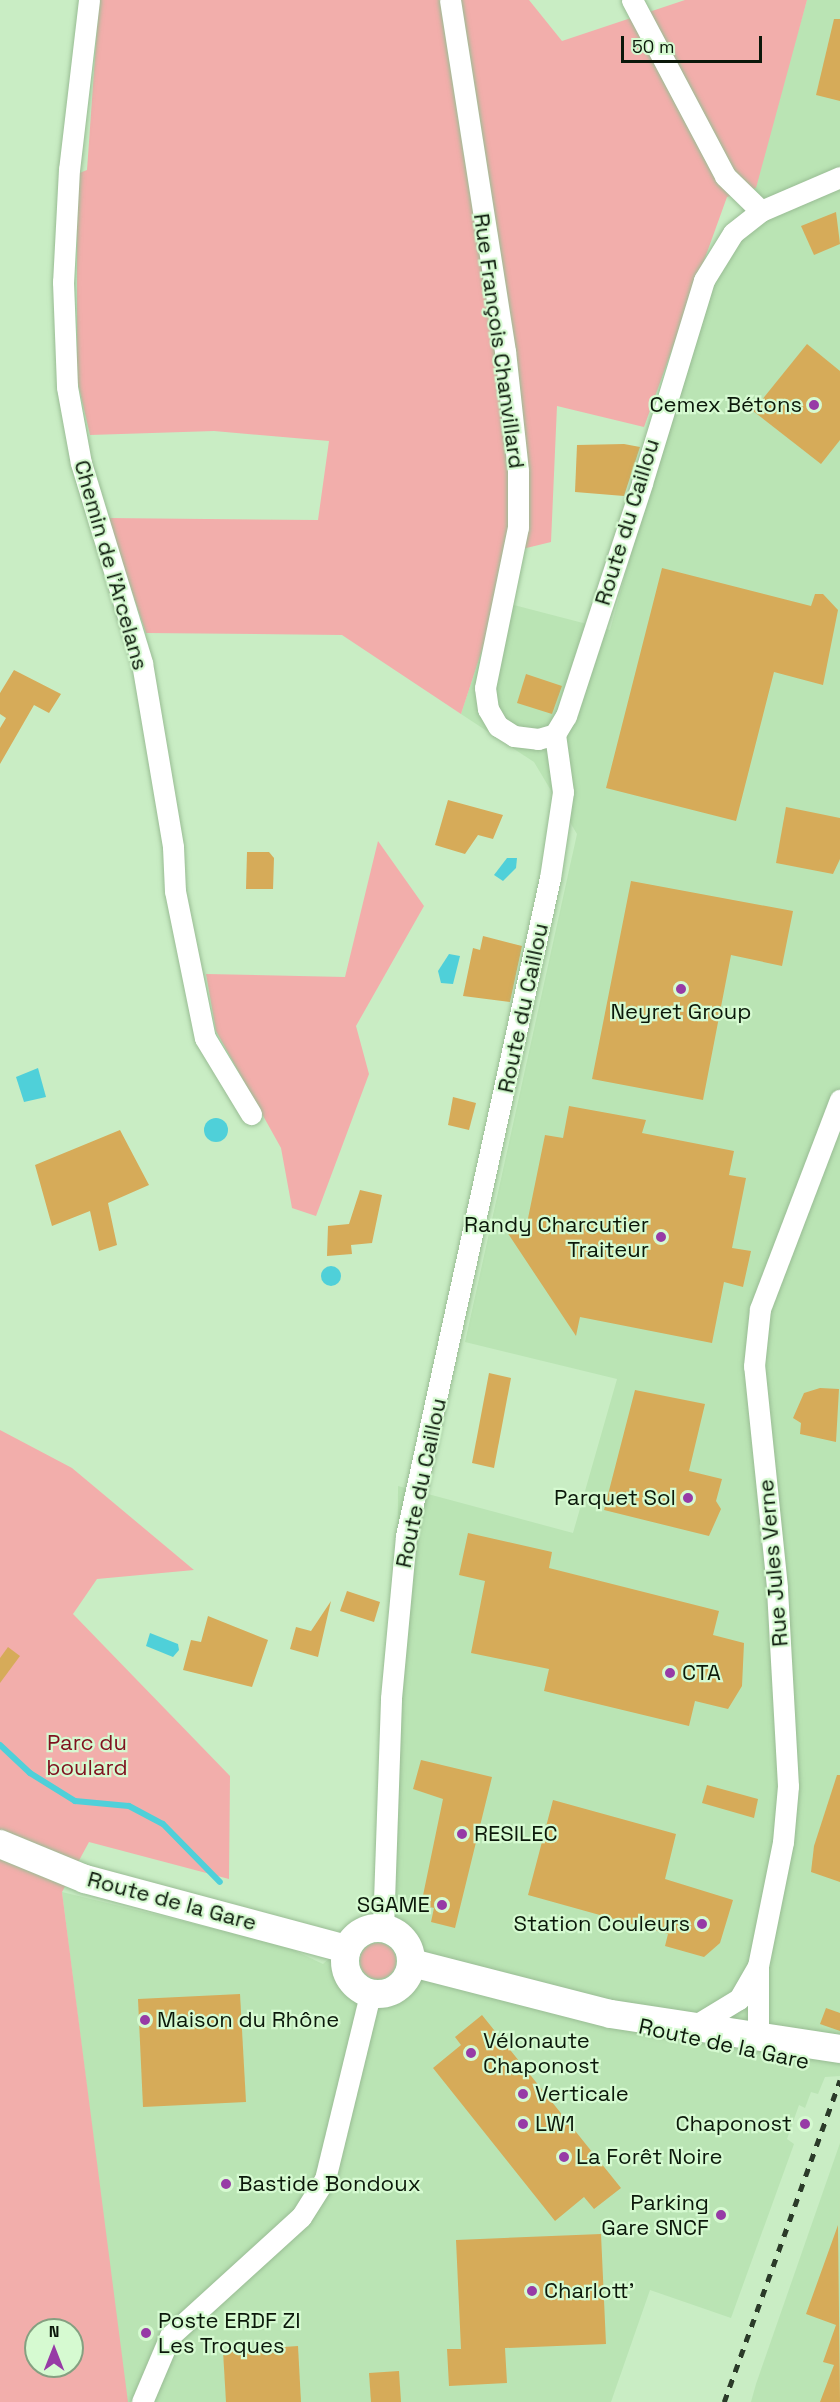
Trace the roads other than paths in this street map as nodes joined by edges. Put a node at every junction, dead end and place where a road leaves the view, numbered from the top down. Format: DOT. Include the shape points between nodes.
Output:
graph roads {
  1 [pos="89,0"];
  2 [pos="450,0"];
  3 [pos="632,0"];
  4 [pos="840,177"];
  5 [pos="761,211"];
  6 [pos="555,734"];
  7 [pos="840,1100"];
  8 [pos="251,1114"];
  9 [pos="0,1844"];
  10 [pos="383,1929"];
  11 [pos="347,1949"];
  12 [pos="411,1963"];
  13 [pos="758,1966"];
  14 [pos="370,1994"];
  15 [pos="611,2014"];
  16 [pos="696,2025"];
  17 [pos="758,2037"];
  18 [pos="840,2049"];
  19 [pos="840,2064"];
  20 [pos="142,2402"];
  1 -- 8 [label="street, Chemin de l'Arcelans" via="69,169 63,282 67,387 81,463 142,663 172,847 174,891 205,1038"];
  2 -- 6 [label="street, Rue François Chanvillard" via="505,351 518,470 517,537 485,688 488,709 498,726 514,736 538,739"];
  3 -- 5 [label="street" via="725,176"];
  4 -- 5 [label="street, Route du Caillou"];
  5 -- 6 [label="street, Route du Caillou" via="733,233 704,280 566,716"];
  6 -- 10 [label="street, Route du Caillou" via="563,792 550,878 406,1536 395,1644"];
  7 -- 13 [label="street, Rue Jules Verne" via="760,1309 756,1343 788,1786 783,1842"];
  9 -- 11 [label="main road, Route de la Gare" via="85,1879"];
  10 -- 11 [label="main road" via="362,1932"];
  10 -- 12 [label="main road" via="407,1944"];
  11 -- 14 [label="main road" via="352,1981"];
  12 -- 14 [label="main road" via="399,1987"];
  12 -- 15 [label="main road, Route de la Gare"];
  13 -- 16 [label="street" via="739,1999"];
  13 -- 17 [label="street, Rue Jules Verne"];
  14 -- 20 [label="street" via="325,2179 301,2217 170,2337"];
  15 -- 16 [label="main road, Route de la Gare"];
  15 -- 19 [label="main road, Route de la Gare" via="640,2030"];
  16 -- 17 [label="main road, Route de la Gare"];
  17 -- 18 [label="main road, Route de la Gare"];
}
